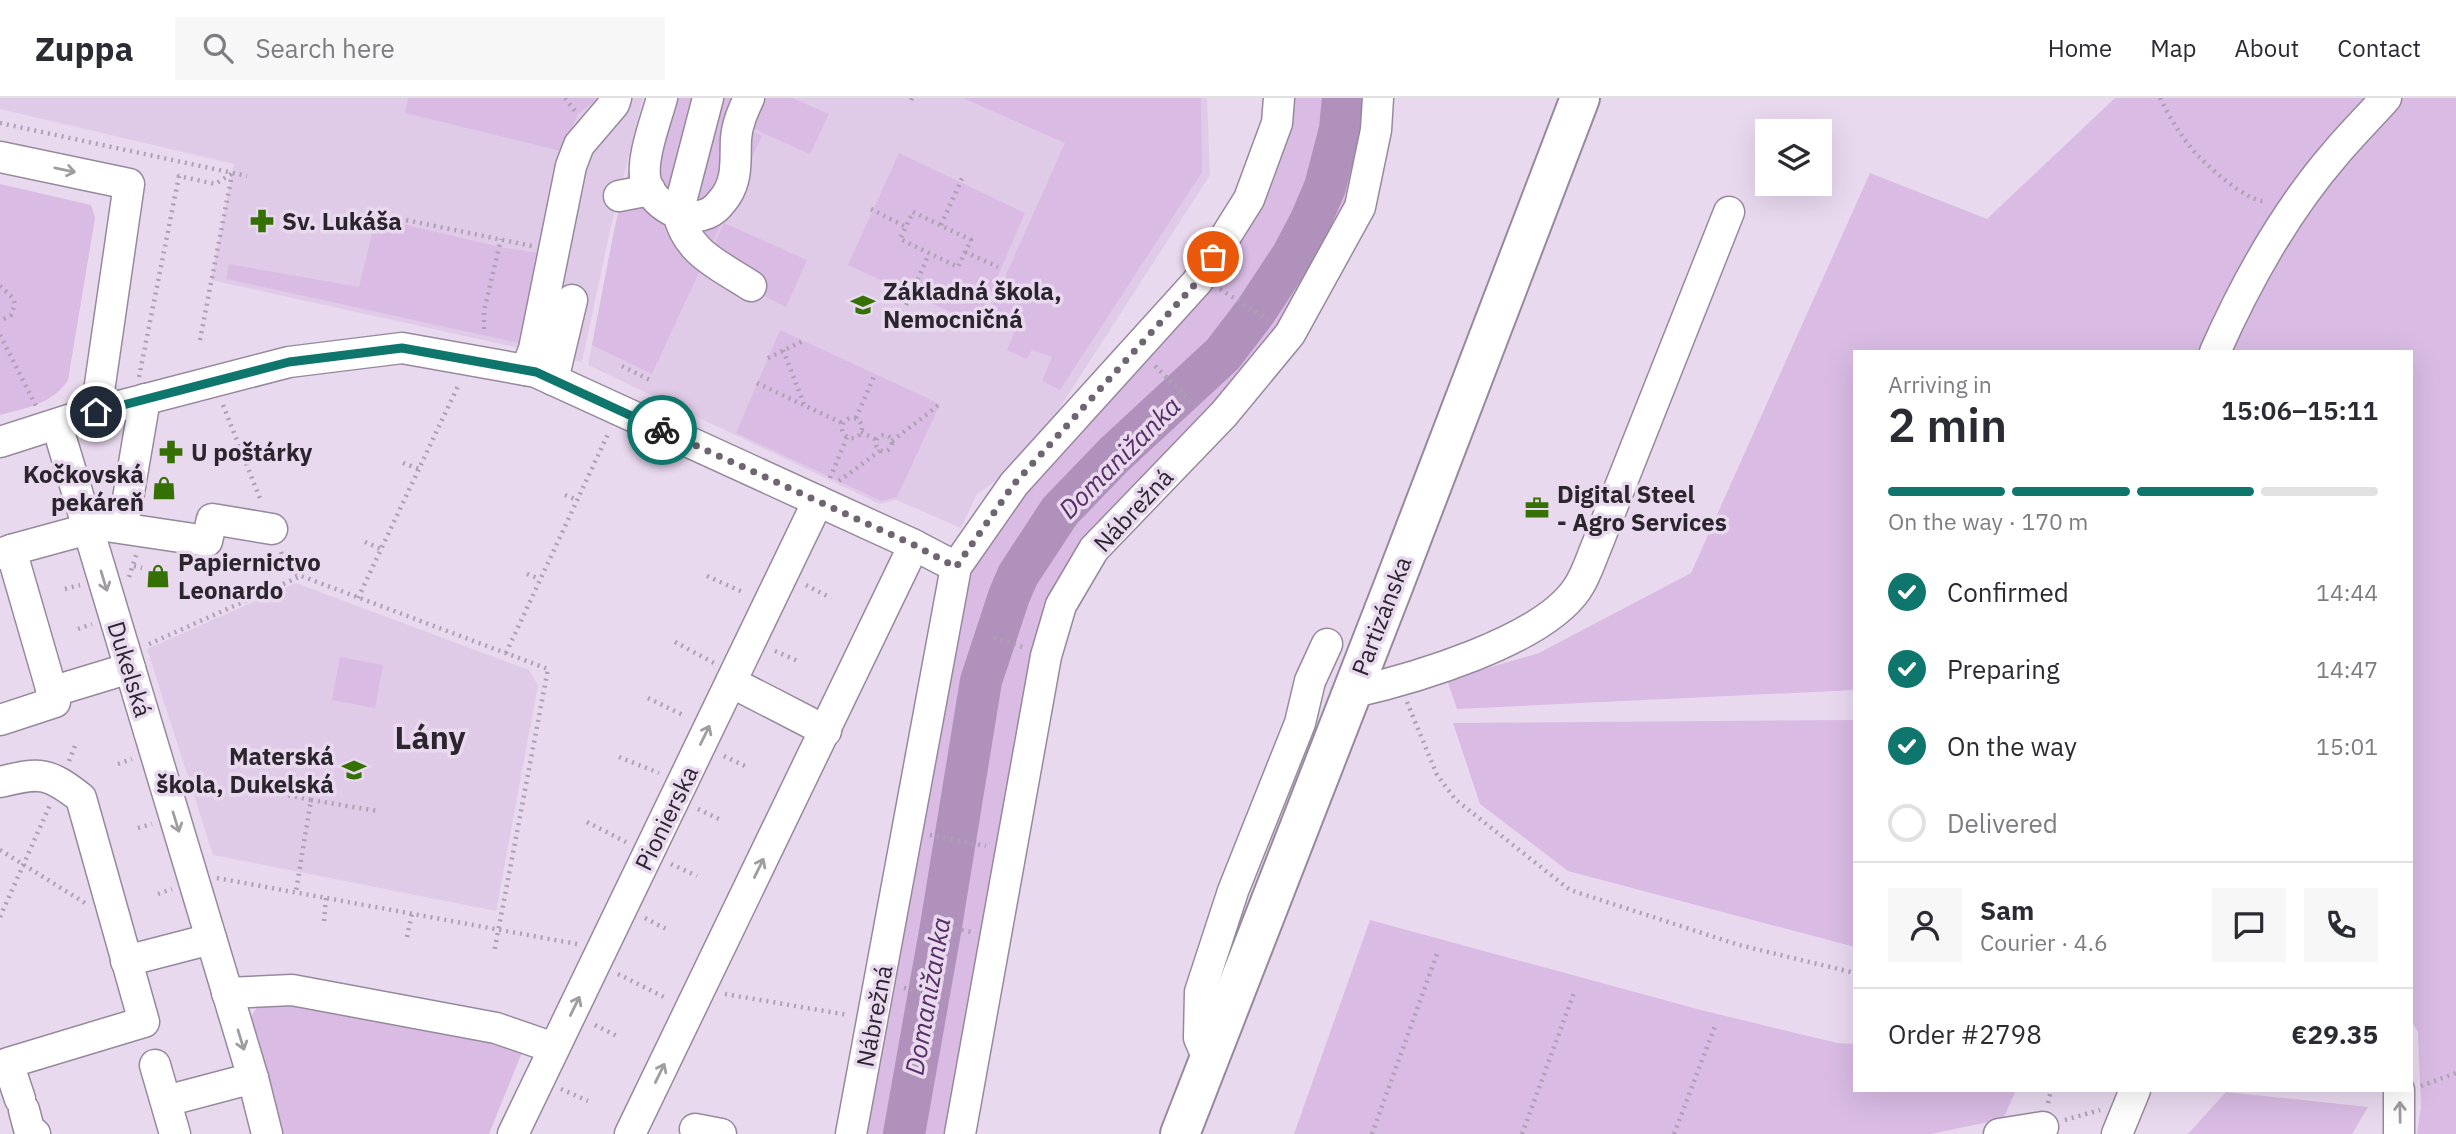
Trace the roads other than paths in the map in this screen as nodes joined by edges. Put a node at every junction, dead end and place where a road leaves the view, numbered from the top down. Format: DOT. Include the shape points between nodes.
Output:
graph roads {
  1 [pos="616,98"];
  2 [pos="662,98"];
  3 [pos="708,98"];
  4 [pos="749,98"];
  5 [pos="1279,98"];
  6 [pos="1378,98"];
  7 [pos="1597,98"];
  8 [pos="2386,98"];
  9 [pos="1575,111"];
  10 [pos="653,132"];
  11 [pos="699,136"];
  12 [pos="736,139"];
  13 [pos="0,157"];
  14 [pos="650,190"];
  15 [pos="619,196"];
  16 [pos="1728,212"];
  17 [pos="678,213"];
  18 [pos="751,286"];
  19 [pos="572,300"];
  20 [pos="2216,350"];
  21 [pos="540,375"];
  22 [pos="142,389"];
  23 [pos="96,412"];
  24 [pos="47,416"];
  25 [pos="0,442"];
  26 [pos="829,487"];
  27 [pos="126,510"];
  28 [pos="87,526"];
  29 [pos="272,529"];
  30 [pos="914,545"];
  31 [pos="6,552"];
  32 [pos="956,567"];
  33 [pos="1327,644"];
  34 [pos="128,661"];
  35 [pos="723,673"];
  36 [pos="51,692"];
  37 [pos="1351,694"];
  38 [pos="0,720"];
  39 [pos="826,731"];
  40 [pos="0,782"];
  41 [pos="211,939"];
  42 [pos="126,961"];
  43 [pos="227,993"];
  44 [pos="144,1022"];
  45 [pos="544,1045"];
  46 [pos="1209,1060"];
  47 [pos="253,1078"];
  48 [pos="2399,1092"];
  49 [pos="2132,1098"];
  50 [pos="166,1101"];
  51 [pos="26,1114"];
  52 [pos="2043,1127"];
  53 [pos="175,1134"];
  54 [pos="267,1134"];
  55 [pos="513,1134"];
  56 [pos="630,1134"];
  57 [pos="851,1134"];
  58 [pos="960,1134"];
  59 [pos="1181,1134"];
  60 [pos="1999,1134"];
  61 [pos="2117,1134"];
  62 [pos="2399,1134"];
  1 -- 21 [label="street" via="579,145 571,166 534,349"];
  2 -- 10 [label="street"];
  3 -- 11 [label="street"];
  4 -- 12 [label="street"];
  5 -- 32 [label="street" via="1277,123 1249,199 1201,276 1014,484"];
  6 -- 58 [label="street, Nábrežná" via="1360,207 1290,334 1214,424 1094,549 1061,606 1046,656"];
  7 -- 9 [label="street"];
  8 -- 20 [label="street" via="2333,155 2281,226"];
  9 -- 37 [label="main road, Partizánska"];
  10 -- 11 [label="street"];
  10 -- 14 [label="street" via="645,163"];
  11 -- 12 [label="street"];
  11 -- 17 [label="street"];
  12 -- 17 [label="street" via="731,187 716,209 707,214"];
  13 -- 23 [label="street, one-way" via="129,184"];
  14 -- 15 [label="street"];
  14 -- 17 [label="street" via="665,208"];
  16 -- 37 [label="street" via="1577,589 1549,616 1503,642 1399,682"];
  17 -- 18 [label="street" via="682,229 705,257"];
  19 -- 21 [label="street"];
  21 -- 22 [label="street" via="402,348 289,362"];
  21 -- 26 [label="street"];
  22 -- 23 [label="street"];
  22 -- 27 [label="street"];
  23 -- 24 [label="street"];
  24 -- 25 [label="street"];
  24 -- 28 [label="street, Dukelská" via="70,469"];
  26 -- 30 [label="street"];
  26 -- 35 [label="street, Pionierska"];
  28 -- 29 [label="street" via="207,541 212,519"];
  28 -- 31 [label="street"];
  28 -- 34 [label="street, Dukelská, one-way"];
  30 -- 32 [label="street"];
  30 -- 39 [label="street"];
  31 -- 36 [label="street"];
  32 -- 57 [label="street, Nábrežná"];
  33 -- 46 [label="street" via="1233,891 1200,992 1199,1038"];
  34 -- 36 [label="street"];
  34 -- 41 [label="street, Dukelská, one-way"];
  35 -- 39 [label="street"];
  45 -- 35 [label="street, Pionierska, one-way" via="606,961"];
  36 -- 38 [label="street" via="55,702"];
  37 -- 46 [label="main road, Partizánska"];
  56 -- 39 [label="street, one-way"];
  40 -- 42 [label="street" via="28,775 50,776 81,798"];
  41 -- 42 [label="street"];
  41 -- 43 [label="street, Dukelská"];
  42 -- 44 [label="street"];
  43 -- 45 [label="street" via="292,990 496,1028"];
  43 -- 47 [label="street, Dukelská, one-way"];
  44 -- 50 [label="street"];
  44 -- 51 [label="street" via="8,1063"];
  45 -- 55 [label="street, Pionierska"];
  46 -- 59 [label="main road, Partizánska"];
  47 -- 50 [label="street"];
  47 -- 54 [label="street, Dukelská"];
  62 -- 48 [label="street, one-way"];
  49 -- 61 [label="street"];
  50 -- 53 [label="street"];
  52 -- 60 [label="street"];
}
